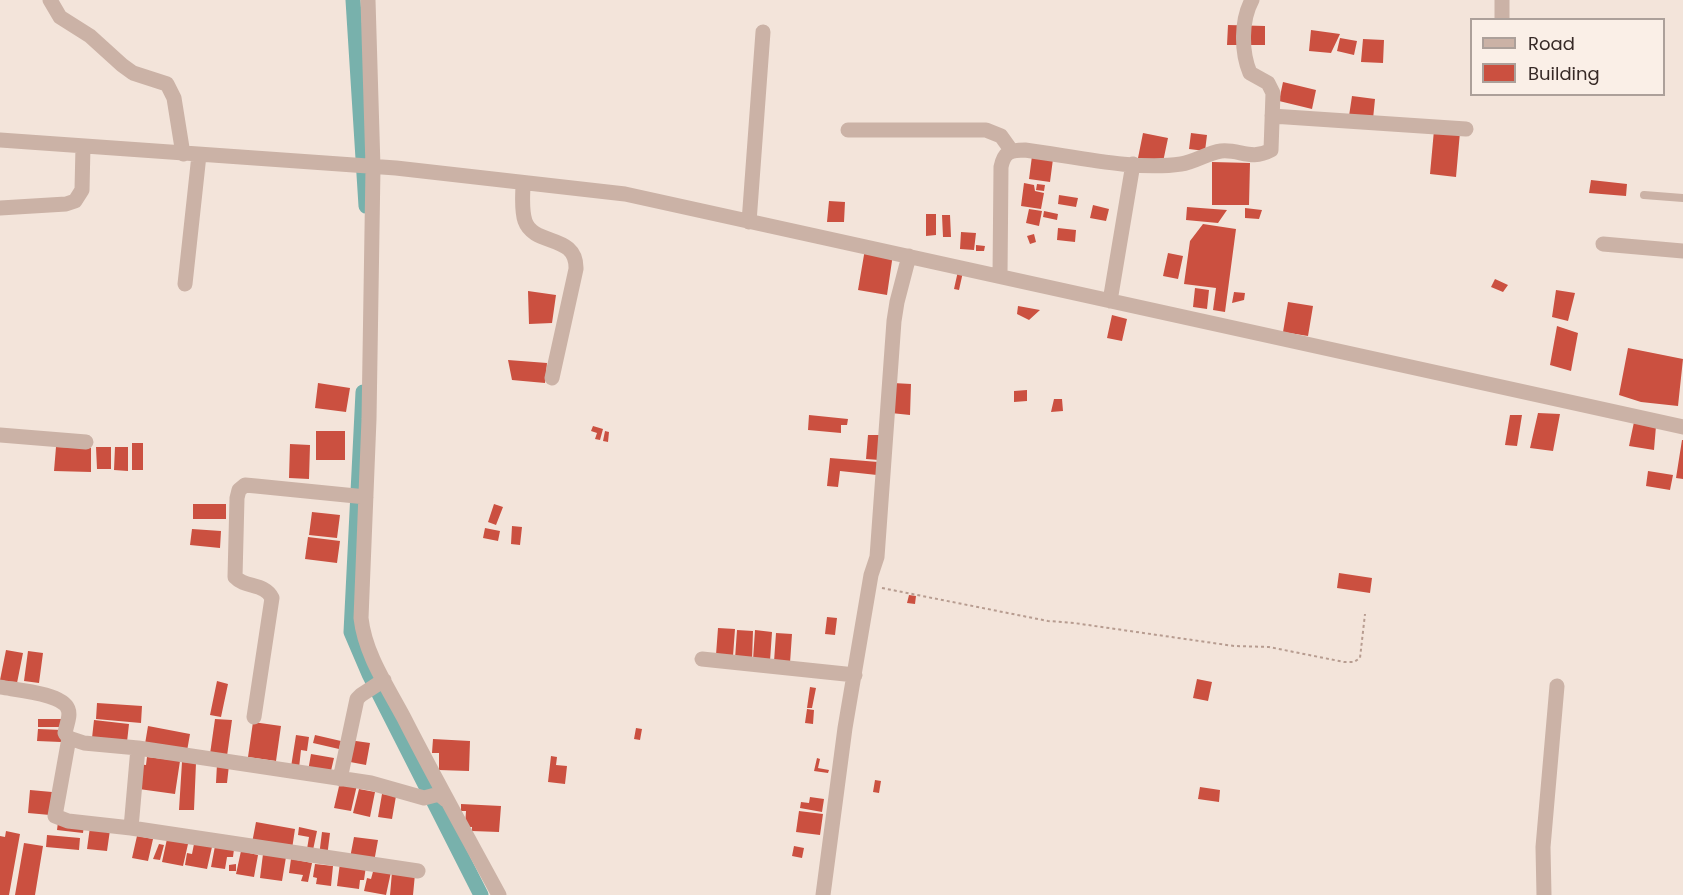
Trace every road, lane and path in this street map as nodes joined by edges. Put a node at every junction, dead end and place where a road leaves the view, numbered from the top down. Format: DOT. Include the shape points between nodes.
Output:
graph roads {
  1 [pos="50,0"];
  2 [pos="368,0"];
  3 [pos="1252,0"];
  4 [pos="1503,0"];
  5 [pos="1502,18"];
  6 [pos="763,32"];
  7 [pos="1272,117"];
  8 [pos="1466,129"];
  9 [pos="848,130"];
  10 [pos="0,140"];
  11 [pos="83,146"];
  12 [pos="1011,150"];
  13 [pos="183,154"];
  14 [pos="199,155"];
  15 [pos="1133,164"];
  16 [pos="367,167"];
  17 [pos="522,183"];
  18 [pos="1644,195"];
  19 [pos="1683,198"];
  20 [pos="0,208"];
  21 [pos="749,222"];
  22 [pos="1603,244"];
  23 [pos="1683,251"];
  24 [pos="909,256"];
  25 [pos="1000,276"];
  26 [pos="184,284"];
  27 [pos="1110,301"];
  28 [pos="552,378"];
  29 [pos="1683,428"];
  30 [pos="0,435"];
  31 [pos="86,442"];
  32 [pos="359,496"];
  33 [pos="870,585"];
  34 [pos="1365,614"];
  35 [pos="702,659"];
  36 [pos="855,675"];
  37 [pos="378,683"];
  38 [pos="1557,686"];
  39 [pos="0,687"];
  40 [pos="254,717"];
  41 [pos="69,738"];
  42 [pos="138,748"];
  43 [pos="340,779"];
  44 [pos="437,797"];
  45 [pos="131,828"];
  46 [pos="418,871"];
  47 [pos="499,895"];
  48 [pos="823,895"];
  49 [pos="1544,895"];
  1 -- 13 [label="street" via="60,17 90,36 122,65 167,84 174,98"];
  2 -- 16 [label="street"];
  3 -- 7 [label="street" via="1244,34 1248,68 1271,88"];
  4 -- 5 [label="street"];
  6 -- 21 [label="street"];
  7 -- 8 [label="street"];
  7 -- 15 [label="street" via="1270,150 1263,155 1222,151 1180,164"];
  9 -- 12 [label="street" via="986,130 1000,136"];
  10 -- 11 [label="street"];
  11 -- 13 [label="street"];
  11 -- 20 [label="street" via="82,190 75,201"];
  12 -- 15 [label="street"];
  12 -- 25 [label="street" via="1001,167"];
  13 -- 14 [label="street"];
  14 -- 16 [label="street"];
  14 -- 26 [label="street"];
  15 -- 27 [label="street"];
  16 -- 17 [label="street"];
  16 -- 32 [label="street"];
  17 -- 21 [label="street" via="626,194"];
  17 -- 28 [label="street" via="525,222 537,233 571,250 576,259"];
  18 -- 19 [label="lane"];
  21 -- 24 [label="street"];
  22 -- 23 [label="street"];
  24 -- 25 [label="street"];
  24 -- 33 [label="street" via="894,321 880,528"];
  25 -- 27 [label="street"];
  27 -- 29 [label="street"];
  30 -- 31 [label="street"];
  32 -- 37 [label="street" via="361,618"];
  32 -- 40 [label="street" via="245,485 240,490 235,577 265,589 272,598"];
  33 -- 34 [label="path" via="1048,621 1234,646 1269,647 1344,662 1360,658"];
  33 -- 36 [label="street"];
  35 -- 36 [label="street"];
  36 -- 48 [label="street"];
  37 -- 43 [label="street" via="361,695 356,704"];
  37 -- 44 [label="street"];
  38 -- 49 [label="street" via="1543,847"];
  39 -- 41 [label="street" via="59,700 70,712 65,733"];
  41 -- 42 [label="street"];
  41 -- 45 [label="street" via="55,816"];
  42 -- 43 [label="street"];
  42 -- 45 [label="street"];
  43 -- 44 [label="street"];
  44 -- 47 [label="street"];
  45 -- 46 [label="street"];
}
